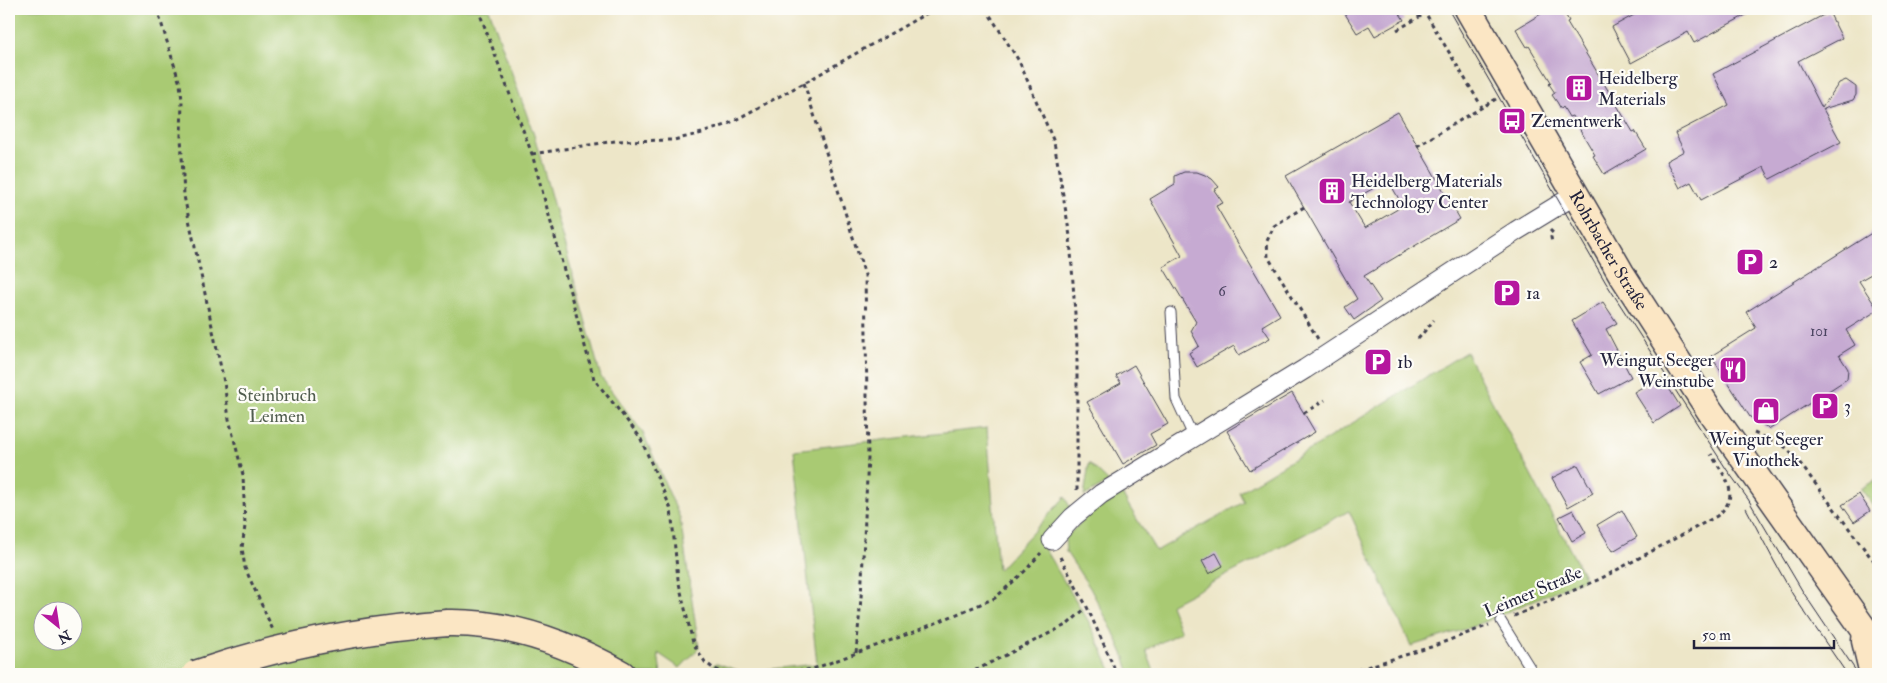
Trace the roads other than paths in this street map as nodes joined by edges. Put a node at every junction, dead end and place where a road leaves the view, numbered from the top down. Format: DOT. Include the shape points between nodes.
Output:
graph roads {
  1 [pos="1468,9"];
  2 [pos="1575,194"];
  3 [pos="1171,312"];
  4 [pos="1194,438"];
  5 [pos="1052,540"];
  6 [pos="1501,621"];
  7 [pos="1872,640"];
  8 [pos="195,674"];
  9 [pos="622,674"];
  10 [pos="1534,674"];
  11 [pos="1873,674"];
  1 -- 2 [label="main road, Rohrbacher Straße"];
  2 -- 4 [label="street"];
  2 -- 7 [label="main road, Rohrbacher Straße" via="1621,274 1710,411"];
  3 -- 4 [label="lane" via="1176,399"];
  4 -- 5 [label="street" via="1101,494 1076,514"];
  6 -- 10 [label="lane"];
  7 -- 11 [label="main road" via="1865,641"];
  8 -- 9 [label="main road, bridge" via="308,642 382,629 448,623 475,623 540,637 572,648"];
}
